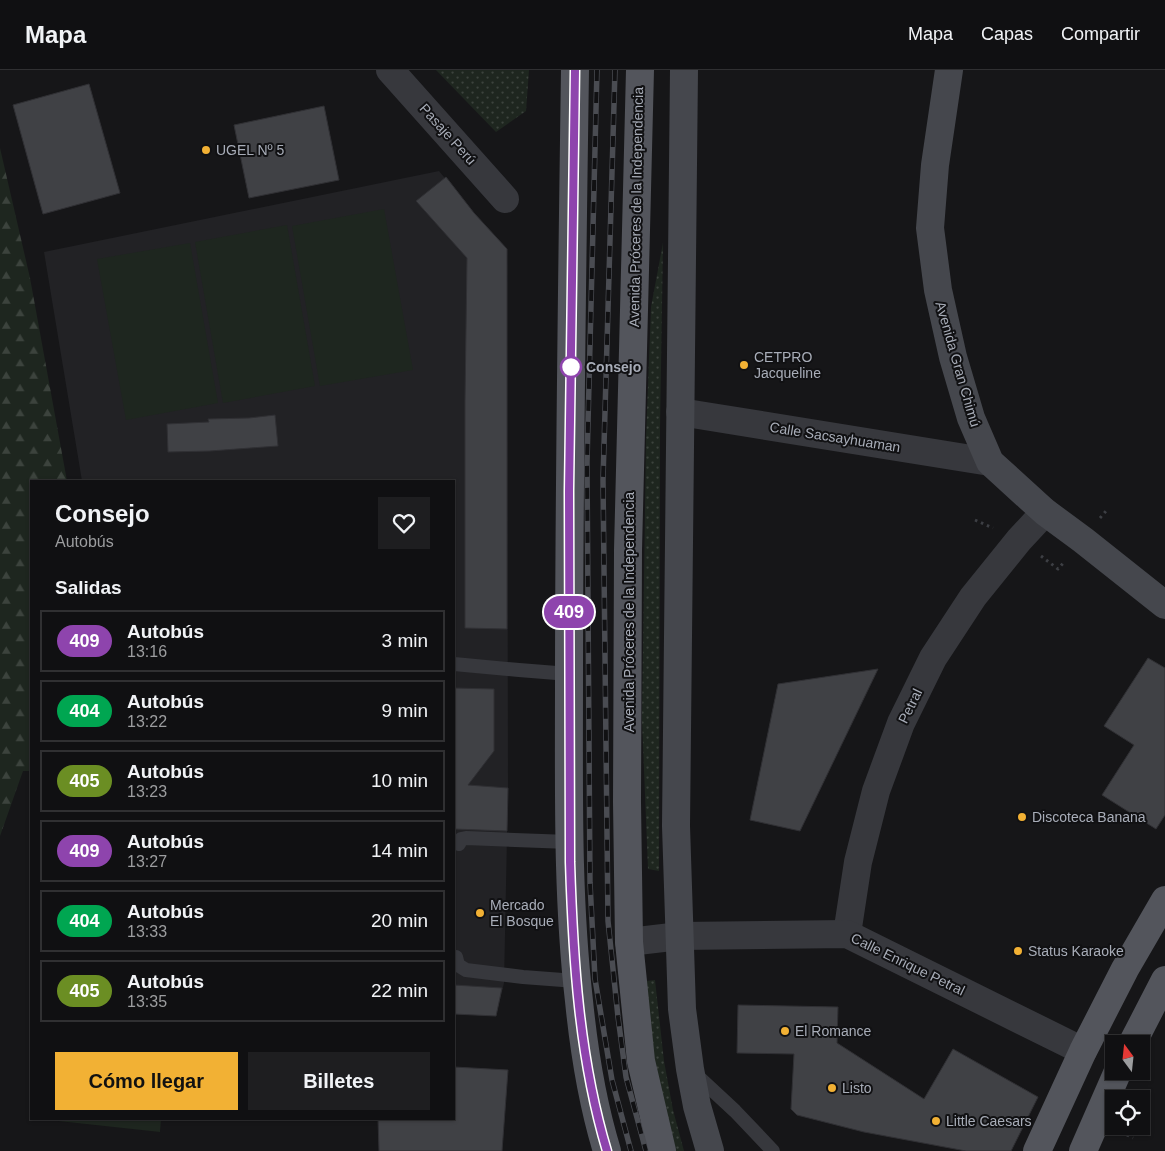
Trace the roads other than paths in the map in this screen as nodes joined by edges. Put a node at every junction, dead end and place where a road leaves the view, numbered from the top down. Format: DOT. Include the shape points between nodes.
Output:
graph roads {
  1 [pos="390,70"];
  2 [pos="575,70"];
  3 [pos="640,70"];
  4 [pos="684,70"];
  5 [pos="949,70"];
  6 [pos="505,199"];
  7 [pos="680,412"];
  8 [pos="990,462"];
  9 [pos="1046,512"];
  10 [pos="1165,605"];
  11 [pos="455,664"];
  12 [pos="569,674"];
  13 [pos="569,842"];
  14 [pos="459,844"];
  15 [pos="1165,900"];
  16 [pos="847,934"];
  17 [pos="680,936"];
  18 [pos="629,942"];
  19 [pos="456,957"];
  20 [pos="1165,980"];
  21 [pos="576,981"];
  22 [pos="1137,1035"];
  23 [pos="1083,1052"];
  24 [pos="690,1070"];
  25 [pos="1114,1080"];
  26 [pos="606,1151"];
  27 [pos="662,1151"];
  28 [pos="710,1151"];
  29 [pos="773,1151"];
  30 [pos="1037,1151"];
  31 [pos="1083,1151"];
  1 -- 6 [label="street, Pasaje Perú"];
  2 -- 12 [label="main road"];
  3 -- 18 [label="main road, Avenida Próceres de la Independencia" via="628,550"];
  4 -- 7 [label="main road"];
  5 -- 8 [label="main road, Avenida Gran Chimú" via="935,165 930,228 938,290 953,357 970,418"];
  7 -- 8 [label="street, Calle Sacsayhuaman"];
  7 -- 17 [label="main road" via="676,826"];
  8 -- 9 [label="main road, Avenida Gran Chimú"];
  9 -- 10 [label="main road, Avenida Gran Chimú"];
  9 -- 16 [label="street, Petral" via="973,597 934,658 901,723 876,791 860,853"];
  11 -- 12 [label="lane"];
  12 -- 13 [label="main road"];
  13 -- 14 [label="lane" via="466,838"];
  13 -- 21 [label="main road"];
  15 -- 23 [label="main road"];
  16 -- 17 [label="street, Calle Enrique Petral"];
  16 -- 23 [label="street, Calle Enrique Petral"];
  17 -- 18 [label="street, Calle Enrique Petral"];
  17 -- 24 [label="main road" via="682,1009"];
  18 -- 27 [label="main road, Avenida Próceres de la Independencia" via="641,1061"];
  19 -- 21 [label="lane" via="458,965 466,970"];
  20 -- 22 [label="main road"];
  21 -- 26 [label="main road" via="583,1043"];
  23 -- 30 [label="main road"];
  24 -- 28 [label="main road"];
  24 -- 29 [label="lane"];
  25 -- 31 [label="main road"];
}
